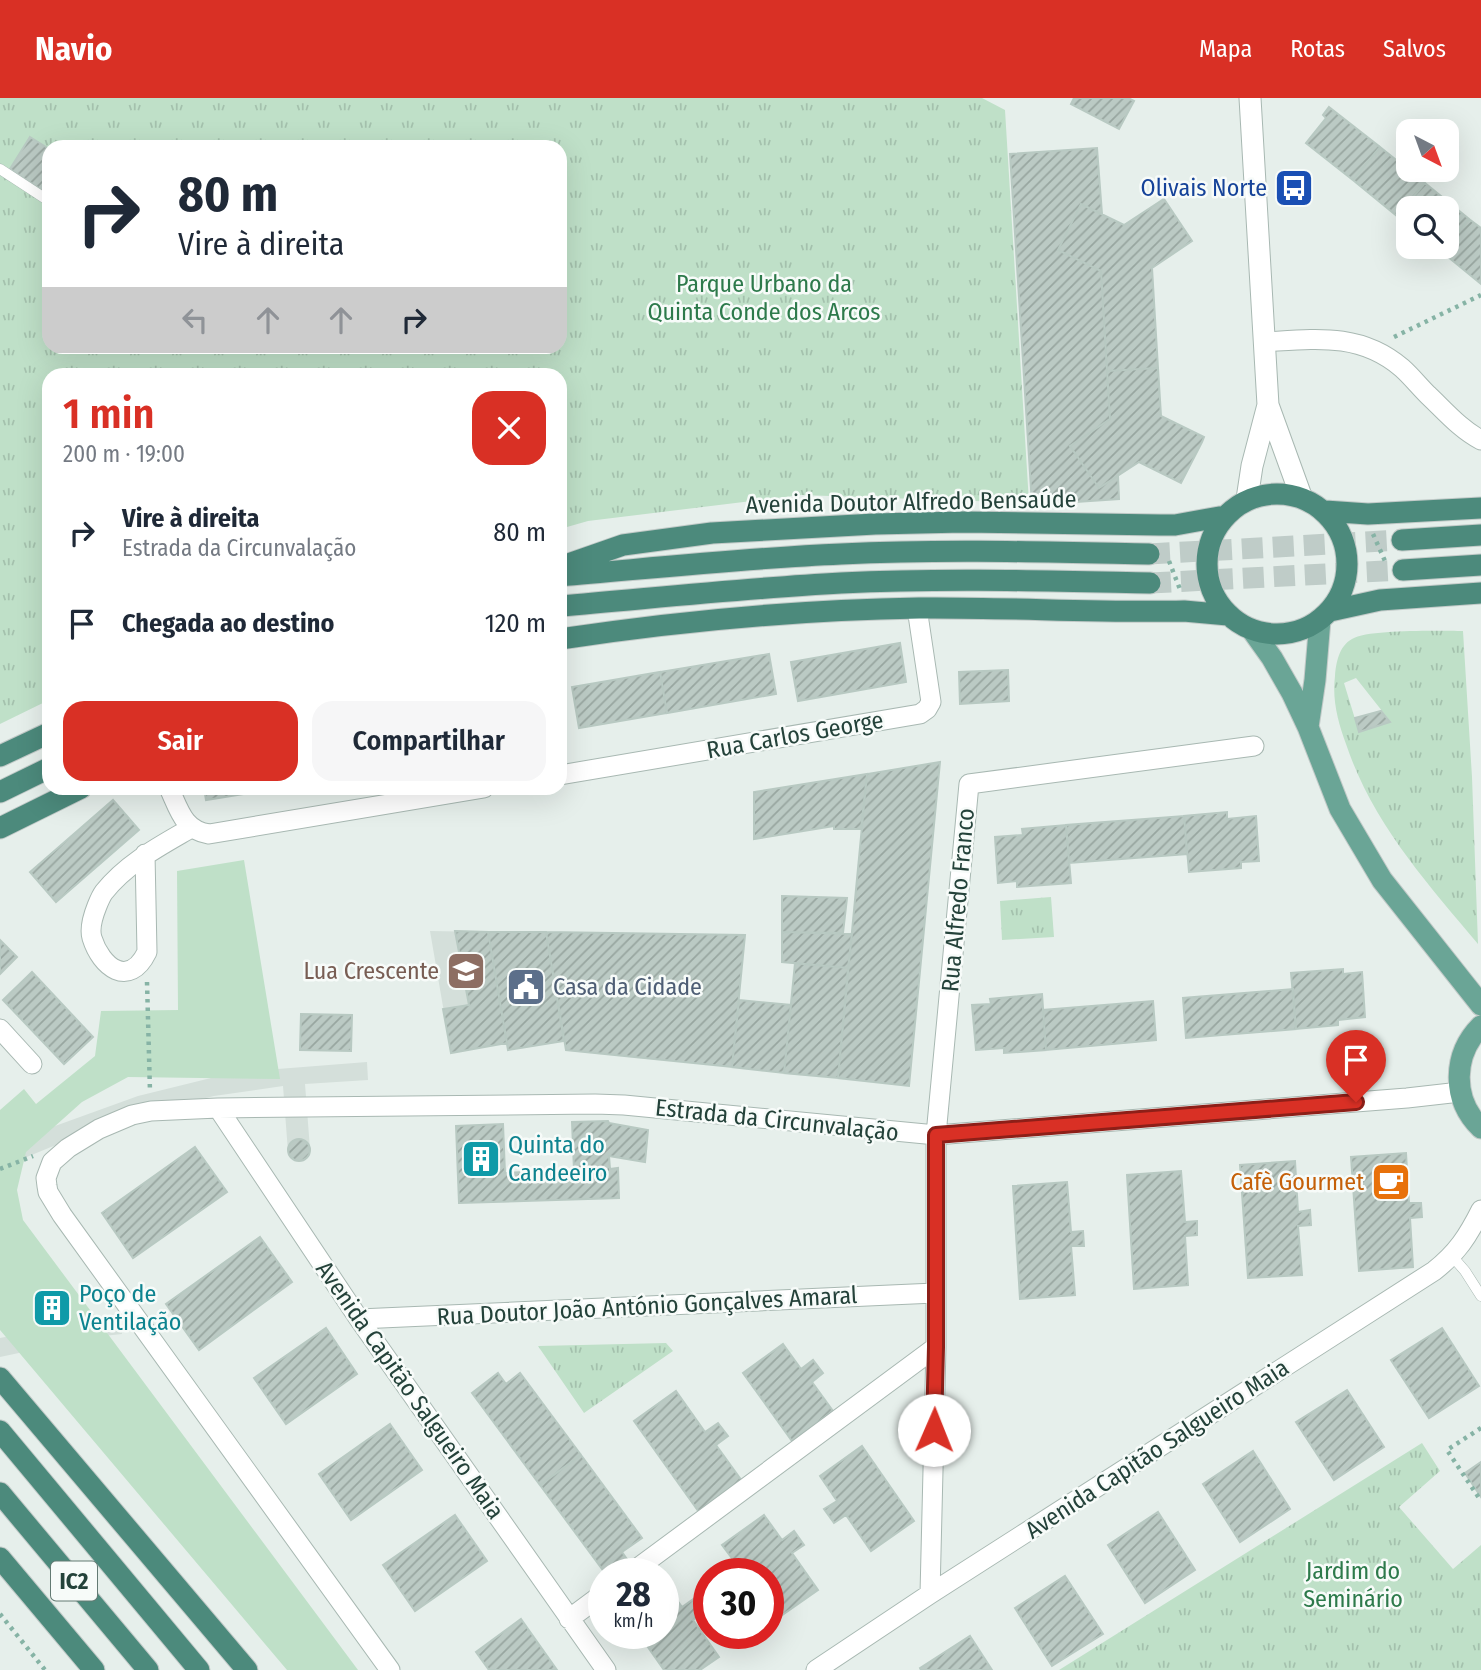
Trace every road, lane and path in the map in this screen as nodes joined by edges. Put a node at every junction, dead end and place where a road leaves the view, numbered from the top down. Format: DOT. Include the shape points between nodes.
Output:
graph roads {
  1 [pos="1250,98"];
  2 [pos="0,169"];
  3 [pos="42,196"];
  4 [pos="1481,295"];
  5 [pos="1393,337"];
  6 [pos="1264,342"];
  7 [pos="1268,405"];
  8 [pos="1481,440"];
  9 [pos="1301,496"];
  10 [pos="1247,499"];
  11 [pos="1481,508"];
  12 [pos="1325,511"];
  13 [pos="1225,516"];
  14 [pos="1370,527"];
  15 [pos="1481,536"];
  16 [pos="1402,540"];
  17 [pos="1157,552"];
  18 [pos="567,565"];
  19 [pos="1481,565"];
  20 [pos="1394,566"];
  21 [pos="567,575"];
  22 [pos="1150,583"];
  23 [pos="1481,593"];
  24 [pos="1184,599"];
  25 [pos="622,601"];
  26 [pos="567,605"];
  27 [pos="918,608"];
  28 [pos="1228,615"];
  29 [pos="1325,615"];
  30 [pos="567,616"];
  31 [pos="1252,630"];
  32 [pos="567,638"];
  33 [pos="1308,727"];
  34 [pos="42,736"];
  35 [pos="1254,746"];
  36 [pos="0,757"];
  37 [pos="42,771"];
  38 [pos="567,774"];
  39 [pos="0,792"];
  40 [pos="66,795"];
  41 [pos="172,795"];
  42 [pos="442,795"];
  43 [pos="0,828"];
  44 [pos="191,828"];
  45 [pos="145,854"];
  46 [pos="147,953"];
  47 [pos="1481,1005"];
  48 [pos="1481,1026"];
  49 [pos="0,1029"];
  50 [pos="32,1064"];
  51 [pos="1460,1092"];
  52 [pos="218,1108"];
  53 [pos="151,1111"];
  54 [pos="1481,1128"];
  55 [pos="936,1135"];
  56 [pos="1481,1210"];
  57 [pos="1452,1256"];
  58 [pos="935,1293"];
  59 [pos="1481,1296"];
  60 [pos="359,1319"];
  61 [pos="936,1347"];
  62 [pos="0,1378"];
  63 [pos="1481,1428"];
  64 [pos="0,1431"];
  65 [pos="0,1493"];
  66 [pos="1481,1501"];
  67 [pos="0,1558"];
  68 [pos="651,1558"];
  69 [pos="930,1594"];
  70 [pos="588,1605"];
  71 [pos="0,1615"];
  72 [pos="569,1619"];
  73 [pos="45,1670"];
  74 [pos="94,1670"];
  75 [pos="148,1670"];
  76 [pos="198,1670"];
  77 [pos="247,1670"];
  78 [pos="390,1670"];
  79 [pos="606,1670"];
  80 [pos="816,1670"];
  1 -- 6 [label="street"];
  2 -- 3 [label="lane"];
  4 -- 5 [label="path"];
  6 -- 7 [label="street"];
  6 -- 8 [label="street" via="1321,338 1364,346 1402,368 1453,420"];
  7 -- 9 [label="street"];
  7 -- 10 [label="street"];
  9 -- 10 [label="highway" via="1274,492"];
  9 -- 12 [label="highway"];
  10 -- 13 [label="highway"];
  11 -- 12 [label="highway" via="1368,514"];
  12 -- 29 [label="highway" via="1341,533 1348,559 1344,587"];
  13 -- 18 [label="highway, Avenida Doutor Alfredo Bensaúde" via="1175,525 912,523 712,533 623,545"];
  13 -- 28 [label="highway" via="1210,539 1206,566 1212,593"];
  14 -- 20 [label="path"];
  15 -- 16 [label="highway"];
  17 -- 21 [label="highway, Avenida Doutor Alfredo Bensaúde" via="840,554"];
  17 -- 24 [label="path"];
  19 -- 20 [label="highway"];
  22 -- 25 [label="highway" via="843,583"];
  23 -- 29 [label="highway" via="1380,600"];
  25 -- 26 [label="highway"];
  25 -- 30 [label="highway"];
  27 -- 28 [label="highway"];
  27 -- 32 [label="highway" via="715,620"];
  27 -- 38 [label="street, Rua Carlos George" via="931,702 920,714"];
  28 -- 31 [label="highway"];
  29 -- 31 [label="highway" via="1298,631"];
  29 -- 33 [label="main road"];
  31 -- 33 [label="main road" via="1278,668"];
  33 -- 47 [label="main road" via="1340,809 1382,880"];
  34 -- 36 [label="highway"];
  35 -- 55 [label="street, Rua Alfredo Franco" via="969,784"];
  37 -- 39 [label="highway"];
  40 -- 43 [label="highway"];
  41 -- 44 [label="street"];
  42 -- 44 [label="street" via="209,834"];
  44 -- 45 [label="street"];
  45 -- 46 [label="street"];
  45 -- 46 [label="street" via="102,893 92,918 92,936 101,958 124,972 134,970"];
  46 -- 53 [label="path"];
  48 -- 51 [label="main road" via="1470,1037 1460,1064"];
  49 -- 50 [label="street"];
  51 -- 54 [label="main road" via="1471,1118"];
  51 -- 55 [label="street, Estrada da Circunvalação"];
  52 -- 53 [label="street, Estrada da Circunvalação"];
  52 -- 55 [label="street, Estrada da Circunvalação" via="624,1105"];
  52 -- 60 [label="street, Avenida Capitão Salgueiro Maia"];
  53 -- 78 [label="street, Estrada da Circunvalação" via="117,1120 68,1148 52,1162 46,1178 48,1192"];
  55 -- 58 [label="street"];
  56 -- 57 [label="street, Avenida Capitão Salgueiro Maia"];
  57 -- 59 [label="lane"];
  57 -- 69 [label="street, Avenida Capitão Salgueiro Maia"];
  58 -- 60 [label="street, Rua Doutor João António Gonçalves Amaral"];
  58 -- 61 [label="street"];
  60 -- 72 [label="street, Avenida Capitão Salgueiro Maia"];
  61 -- 68 [label="street"];
  61 -- 69 [label="street"];
  62 -- 77 [label="highway"];
  63 -- 66 [label="path" via="1447,1450"];
  64 -- 76 [label="highway, IC2"];
  65 -- 75 [label="highway, IC2"];
  67 -- 74 [label="highway"];
  69 -- 80 [label="street, Avenida Capitão Salgueiro Maia"];
  70 -- 72 [label="street"];
  71 -- 73 [label="path"];
  72 -- 79 [label="street, Avenida Capitão Salgueiro Maia"];
}
